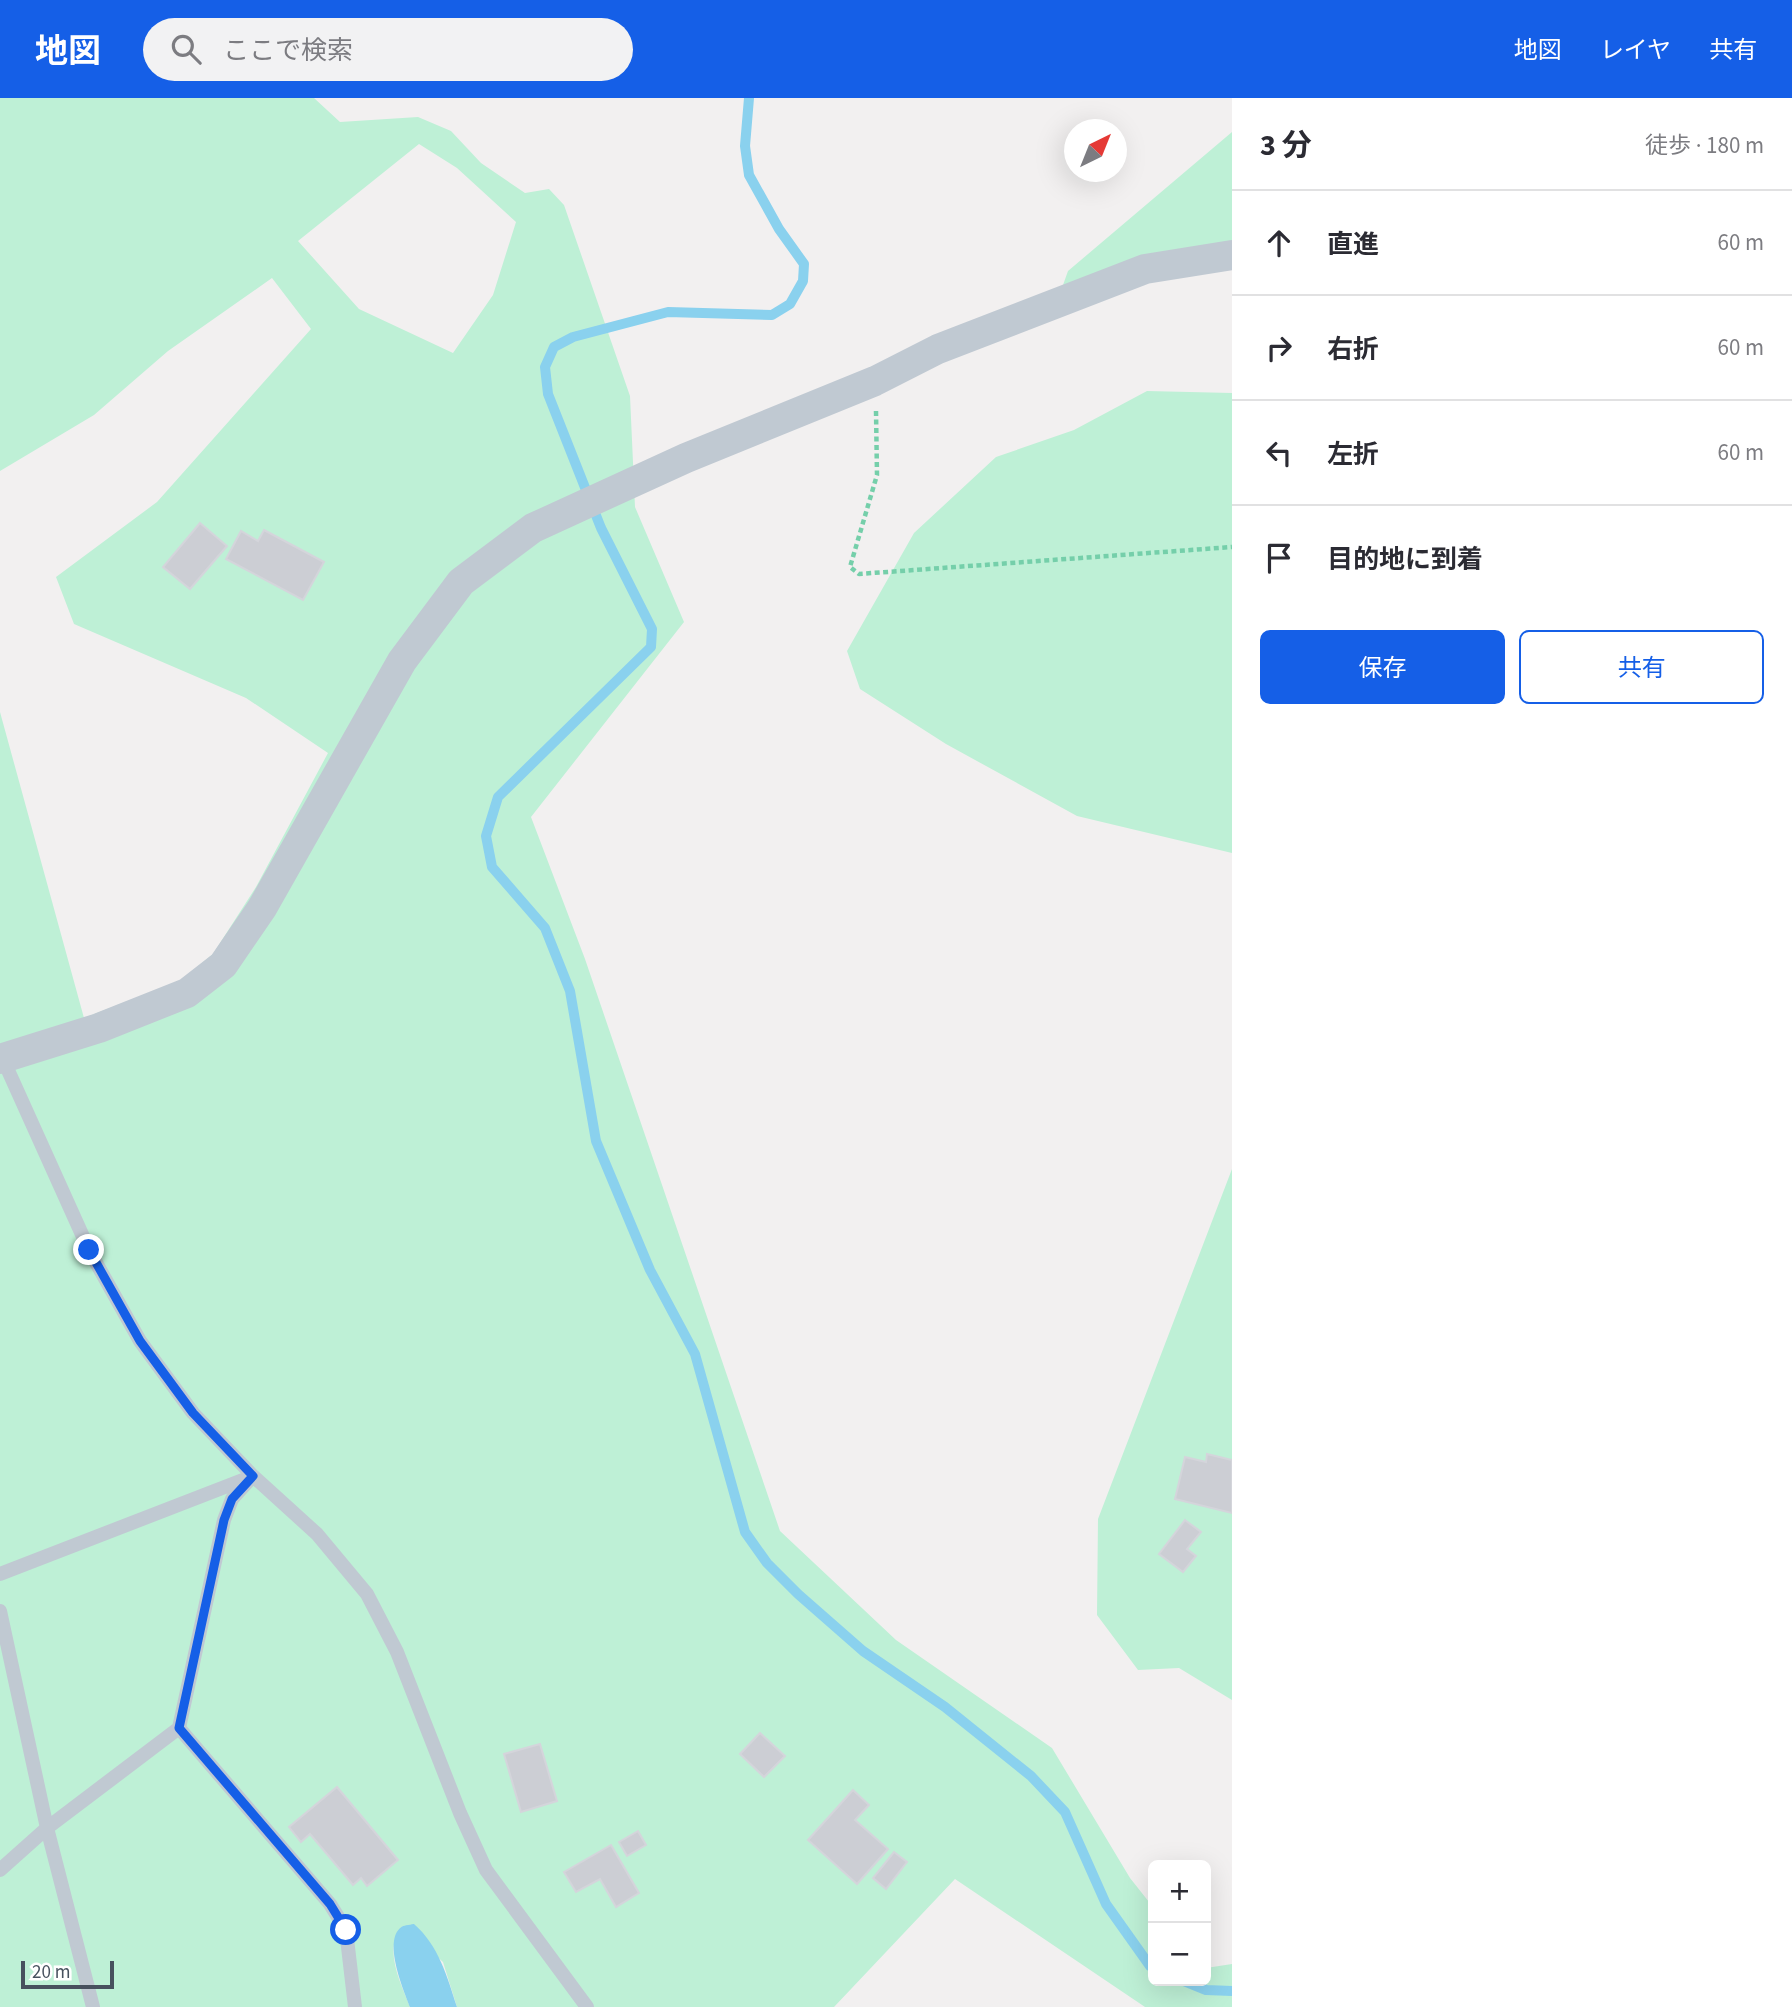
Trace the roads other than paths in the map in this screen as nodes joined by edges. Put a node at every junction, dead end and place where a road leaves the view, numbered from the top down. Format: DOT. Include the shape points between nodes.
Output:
graph roads {
  1 [pos="1232,255"];
  2 [pos="1,1056"];
  3 [pos="253,1476"];
  4 [pos="0,1574"];
  5 [pos="0,1611"];
  6 [pos="179,1728"];
  7 [pos="47,1828"];
  8 [pos="0,1870"];
  9 [pos="93,2007"];
  10 [pos="355,2007"];
  11 [pos="587,2007"];
  1 -- 2 [label="street" via="1145,269 938,349 875,381 686,458 533,528 461,582 402,661 262,908 223,965 187,993 99,1028"];
  2 -- 3 [label="lane" via="89,1250 140,1341 193,1413"];
  3 -- 4 [label="lane"];
  3 -- 6 [label="lane" via="232,1499 224,1520"];
  3 -- 11 [label="lane" via="317,1534 367,1594 397,1652 486,1870"];
  5 -- 7 [label="lane"];
  6 -- 7 [label="lane"];
  6 -- 10 [label="lane" via="330,1904 346,1930"];
  7 -- 8 [label="lane"];
  7 -- 9 [label="lane"];
}
